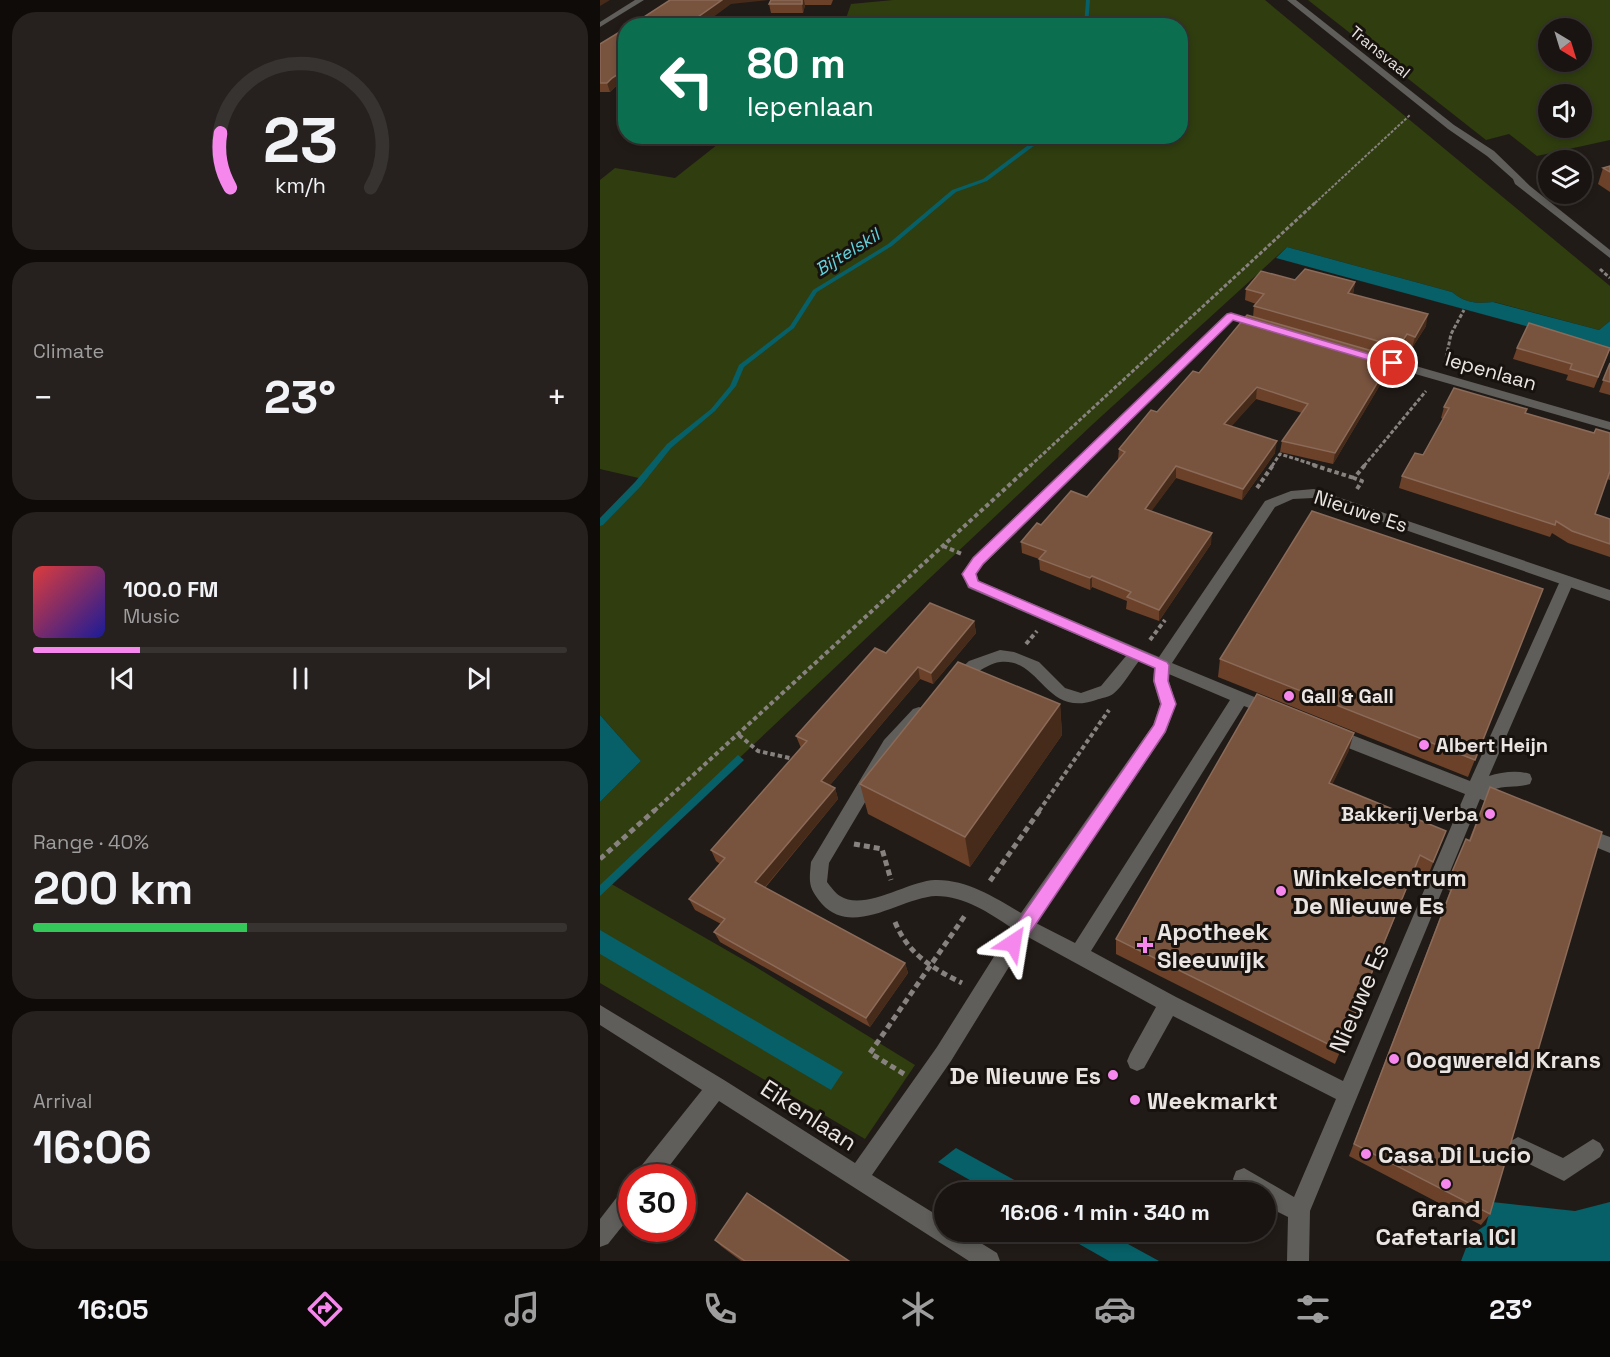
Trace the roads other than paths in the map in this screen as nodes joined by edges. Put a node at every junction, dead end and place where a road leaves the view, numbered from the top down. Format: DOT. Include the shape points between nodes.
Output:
graph roads {
  1 [pos="640,0"];
  2 [pos="1291,0"];
  3 [pos="600,25"];
  4 [pos="1610,255"];
  5 [pos="1273,328"];
  6 [pos="1359,354"];
  7 [pos="1610,426"];
  8 [pos="1567,581"];
  9 [pos="1610,596"];
  10 [pos="1136,654"];
  11 [pos="1162,665"];
  12 [pos="1240,698"];
  13 [pos="1282,714"];
  14 [pos="1314,727"];
  15 [pos="1524,779"];
  16 [pos="1475,790"];
  17 [pos="1516,807"];
  18 [pos="1568,828"];
  19 [pos="1610,846"];
  20 [pos="1024,925"];
  21 [pos="1078,955"];
  22 [pos="1169,1004"];
  23 [pos="600,1014"];
  24 [pos="1137,1061"];
  25 [pos="717,1087"];
  26 [pos="1348,1094"];
  27 [pos="1518,1148"];
  28 [pos="1593,1150"];
  29 [pos="657,1164"];
  30 [pos="858,1177"];
  31 [pos="1244,1179"];
  32 [pos="1248,1182"];
  33 [pos="1276,1199"];
  34 [pos="1299,1211"];
  35 [pos="618,1214"];
  36 [pos="600,1236"];
  37 [pos="989,1261"];
  38 [pos="1298,1261"];
  1 -- 3 [label="street"];
  2 -- 4 [label="street, Transvaal" via="1451,127 1497,169 1525,186"];
  5 -- 10 [label="street" via="1231,316 969,574 973,584"];
  6 -- 7 [label="street, Iepenlaan"];
  8 -- 9 [label="street, Nieuwe Es"];
  8 -- 11 [label="street, Nieuwe Es" via="1314,493 1291,495 1270,504"];
  8 -- 16 [label="street, Nieuwe Es"];
  10 -- 11 [label="street"];
  10 -- 20 [label="street" via="1107,690 1081,699 1060,693 1034,666 1014,658 1000,656 974,665 937,695 890,745 820,862 818,885 833,902 857,910 934,888 978,898"];
  11 -- 12 [label="street"];
  11 -- 20 [label="street" via="1161,681 1168,704 1160,728"];
  12 -- 13 [label="street"];
  12 -- 21 [label="street"];
  14 -- 16 [label="street"];
  15 -- 16 [label="street" via="1498,780"];
  16 -- 17 [label="street"];
  16 -- 26 [label="street, Nieuwe Es"];
  18 -- 19 [label="street"];
  20 -- 21 [label="street"];
  20 -- 30 [label="street" via="944,1054"];
  21 -- 22 [label="street"];
  22 -- 24 [label="street"];
  22 -- 26 [label="street"];
  23 -- 25 [label="street, Eikenlaan"];
  25 -- 29 [label="street"];
  25 -- 30 [label="street, Eikenlaan"];
  26 -- 34 [label="street, Nieuwe Es"];
  27 -- 28 [label="street" via="1564,1170"];
  30 -- 37 [label="street, Eikenlaan"];
  31 -- 32 [label="street"];
  33 -- 34 [label="street"];
  34 -- 38 [label="street, Nieuwe Es"];
  35 -- 36 [label="street"];
}
